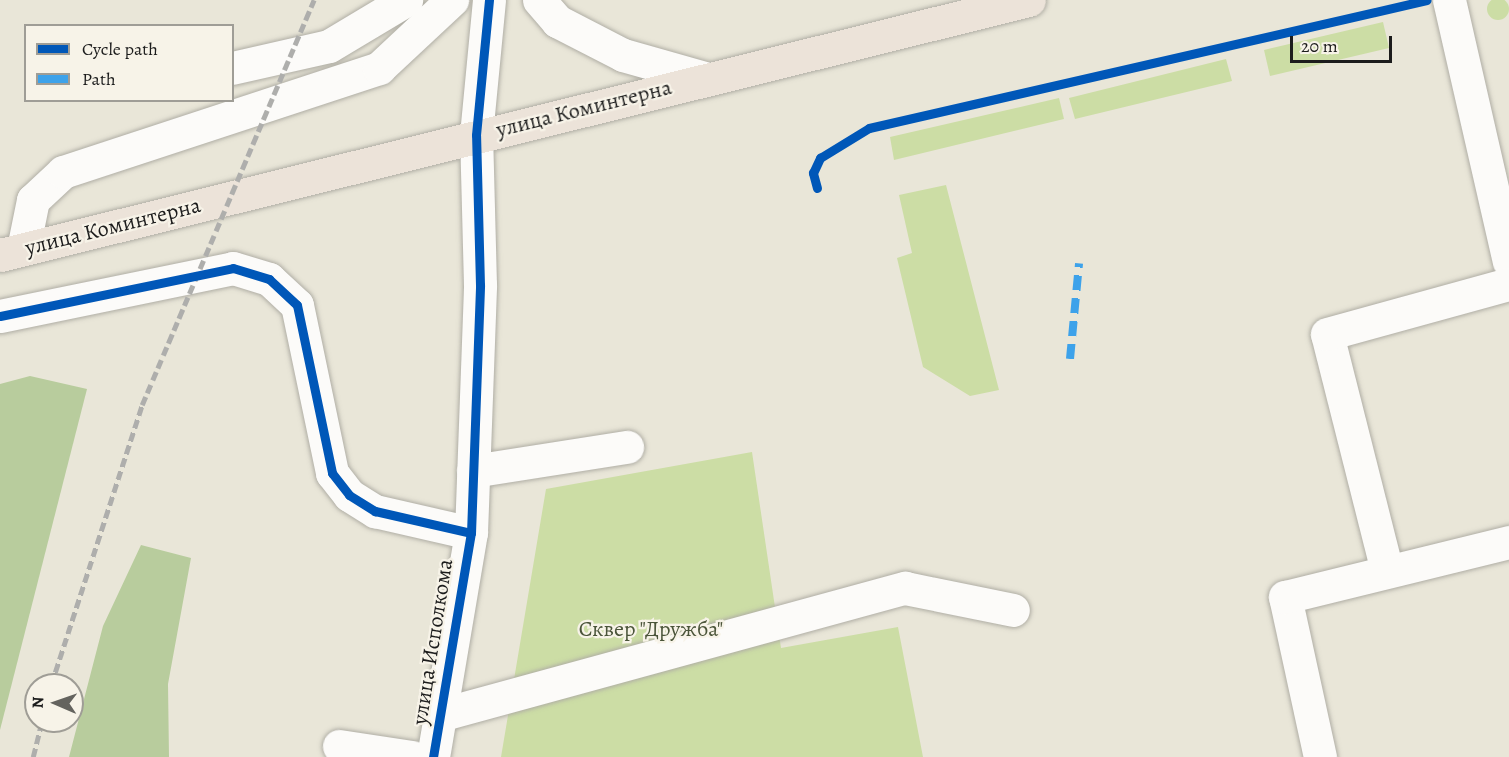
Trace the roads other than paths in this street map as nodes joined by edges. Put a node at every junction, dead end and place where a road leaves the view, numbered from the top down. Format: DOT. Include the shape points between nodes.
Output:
graph roads {
  1 [pos="406,0"];
  2 [pos="452,0"];
  3 [pos="489,0"];
  4 [pos="539,0"];
  5 [pos="1029,0"];
  6 [pos="1449,0"];
  7 [pos="234,68"];
  8 [pos="708,80"];
  9 [pos="476,135"];
  10 [pos="1498,163"];
  11 [pos="12,252"];
  12 [pos="1509,261"];
  13 [pos="1509,284"];
  14 [pos="0,316"];
  15 [pos="627,447"];
  16 [pos="473,471"];
  17 [pos="471,533"];
  18 [pos="1509,542"];
  19 [pos="1388,571"];
  20 [pos="1013,610"];
  21 [pos="443,714"];
  22 [pos="339,746"];
  23 [pos="412,757"];
  24 [pos="433,757"];
  25 [pos="1320,757"];
  1 -- 7 [label="street" via="329,46"];
  2 -- 11 [label="street" via="379,68 63,172 33,200"];
  3 -- 9 [label="street, улица Исполкома"];
  4 -- 8 [label="street" via="557,21 623,55"];
  5 -- 8 [label="main road, улица Коминтерна"];
  6 -- 10 [label="street"];
  8 -- 9 [label="main road, улица Коминтерна"];
  9 -- 11 [label="main road, улица Коминтерна"];
  9 -- 16 [label="street, улица Исполкома" via="480,285"];
  10 -- 12 [label="street"];
  13 -- 19 [label="street" via="1327,334"];
  14 -- 17 [label="street" via="233,268 269,279 297,305 332,473 349,495 375,511"];
  15 -- 16 [label="street"];
  16 -- 17 [label="street, улица Исполкома"];
  17 -- 21 [label="street, улица Исполкома"];
  18 -- 19 [label="street"];
  19 -- 25 [label="street" via="1285,597"];
  20 -- 21 [label="street" via="905,588"];
  21 -- 24 [label="street, улица Исполкома"];
  22 -- 23 [label="street"];
}
